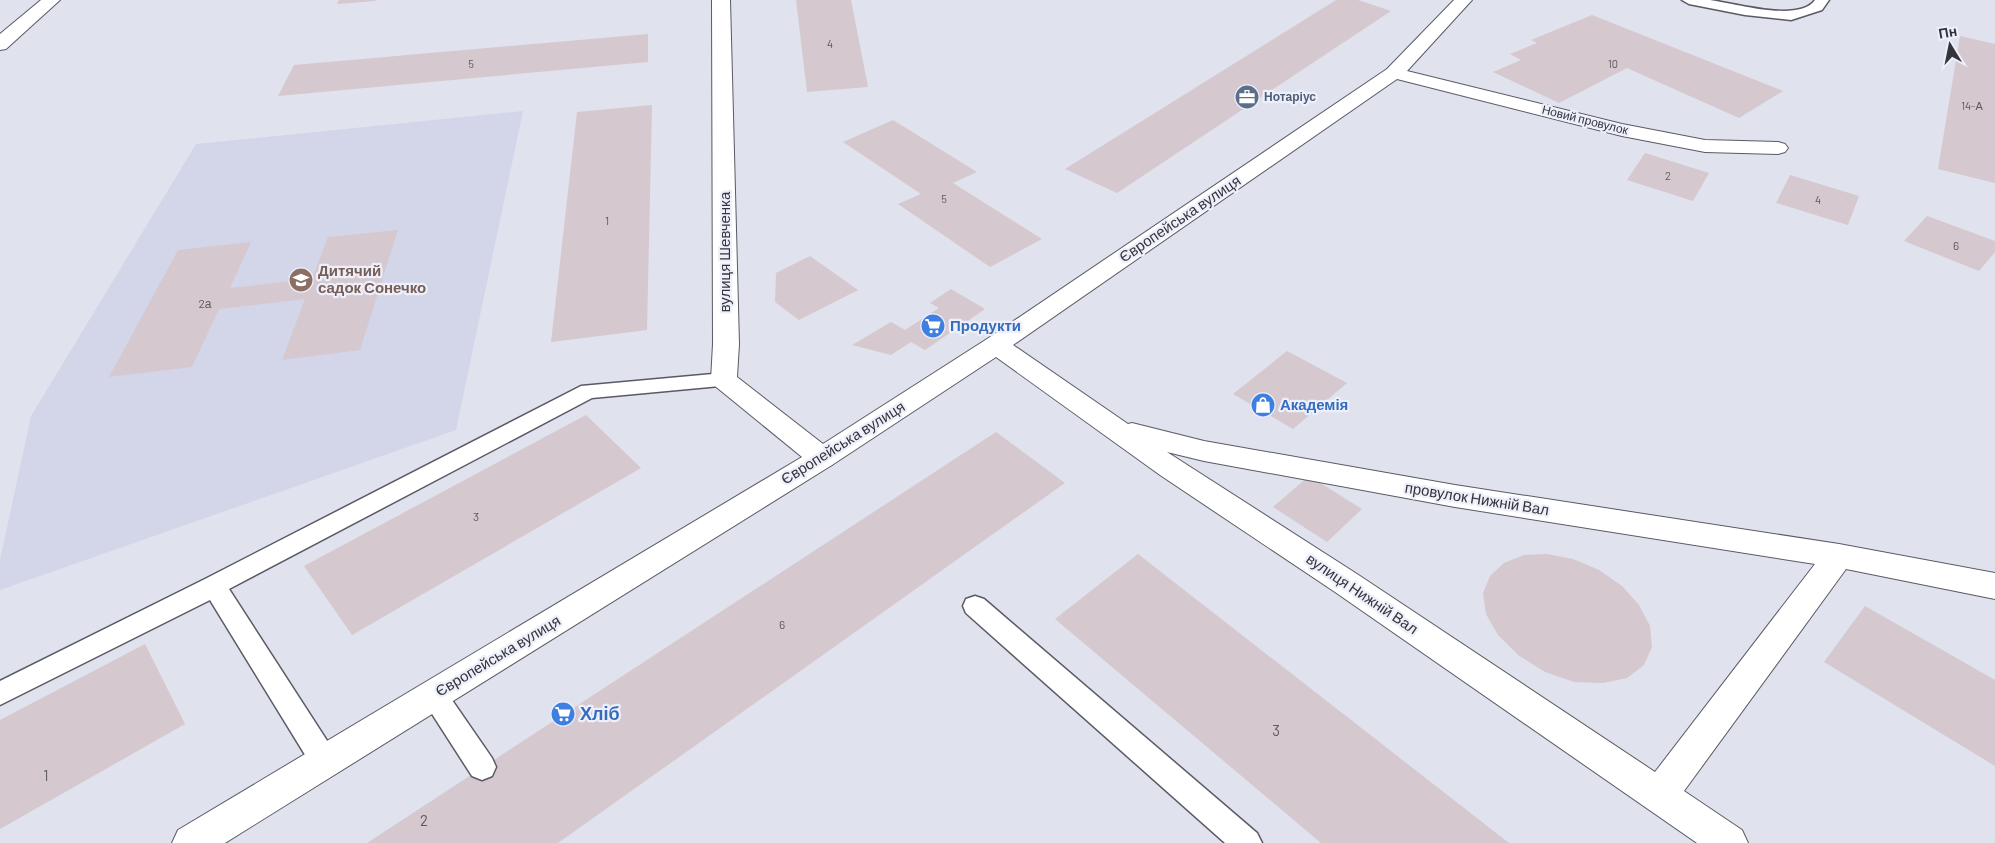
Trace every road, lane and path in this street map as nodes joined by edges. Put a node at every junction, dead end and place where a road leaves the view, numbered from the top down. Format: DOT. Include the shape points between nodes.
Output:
graph roads {
  1 [pos="721,0"];
  2 [pos="1463,0"];
  3 [pos="1689,0"];
  4 [pos="1822,0"];
  5 [pos="44,3"];
  6 [pos="0,45"];
  7 [pos="1394,73"];
  8 [pos="1778,148"];
  9 [pos="996,345"];
  10 [pos="724,380"];
  11 [pos="1118,429"];
  12 [pos="822,458"];
  13 [pos="1839,556"];
  14 [pos="214,586"];
  15 [pos="1995,586"];
  16 [pos="975,606"];
  17 [pos="0,694"];
  18 [pos="434,695"];
  19 [pos="325,762"];
  20 [pos="482,767"];
  21 [pos="1660,794"];
  22 [pos="191,843"];
  23 [pos="1247,843"];
  24 [pos="1729,843"];
  1 -- 10 [label="street, вулиця Шевченка"];
  2 -- 7 [label="street, Європейська вулиця"];
  3 -- 4 [label="lane" via="1791,16 1816,7"];
  5 -- 6 [label="street"];
  7 -- 8 [label="street, Новий провулок" via="1622,130 1705,146"];
  7 -- 9 [label="street, Європейська вулиця"];
  9 -- 11 [label="street, вулиця Нижній Вал"];
  9 -- 12 [label="street, Європейська вулиця"];
  10 -- 12 [label="street"];
  10 -- 14 [label="lane" via="588,391"];
  11 -- 13 [label="street, провулок Нижній Вал" via="1204,451 1456,496"];
  11 -- 21 [label="street, вулиця Нижній Вал" via="1170,468"];
  12 -- 18 [label="street, Європейська вулиця"];
  13 -- 15 [label="street, провулок Нижній Вал"];
  13 -- 21 [label="street"];
  14 -- 17 [label="lane"];
  14 -- 19 [label="lane"];
  16 -- 23 [label="lane"];
  18 -- 19 [label="street, Європейська вулиця"];
  18 -- 20 [label="lane"];
  19 -- 22 [label="street, Європейська вулиця"];
  21 -- 24 [label="street, вулиця Нижній Вал"];
}
